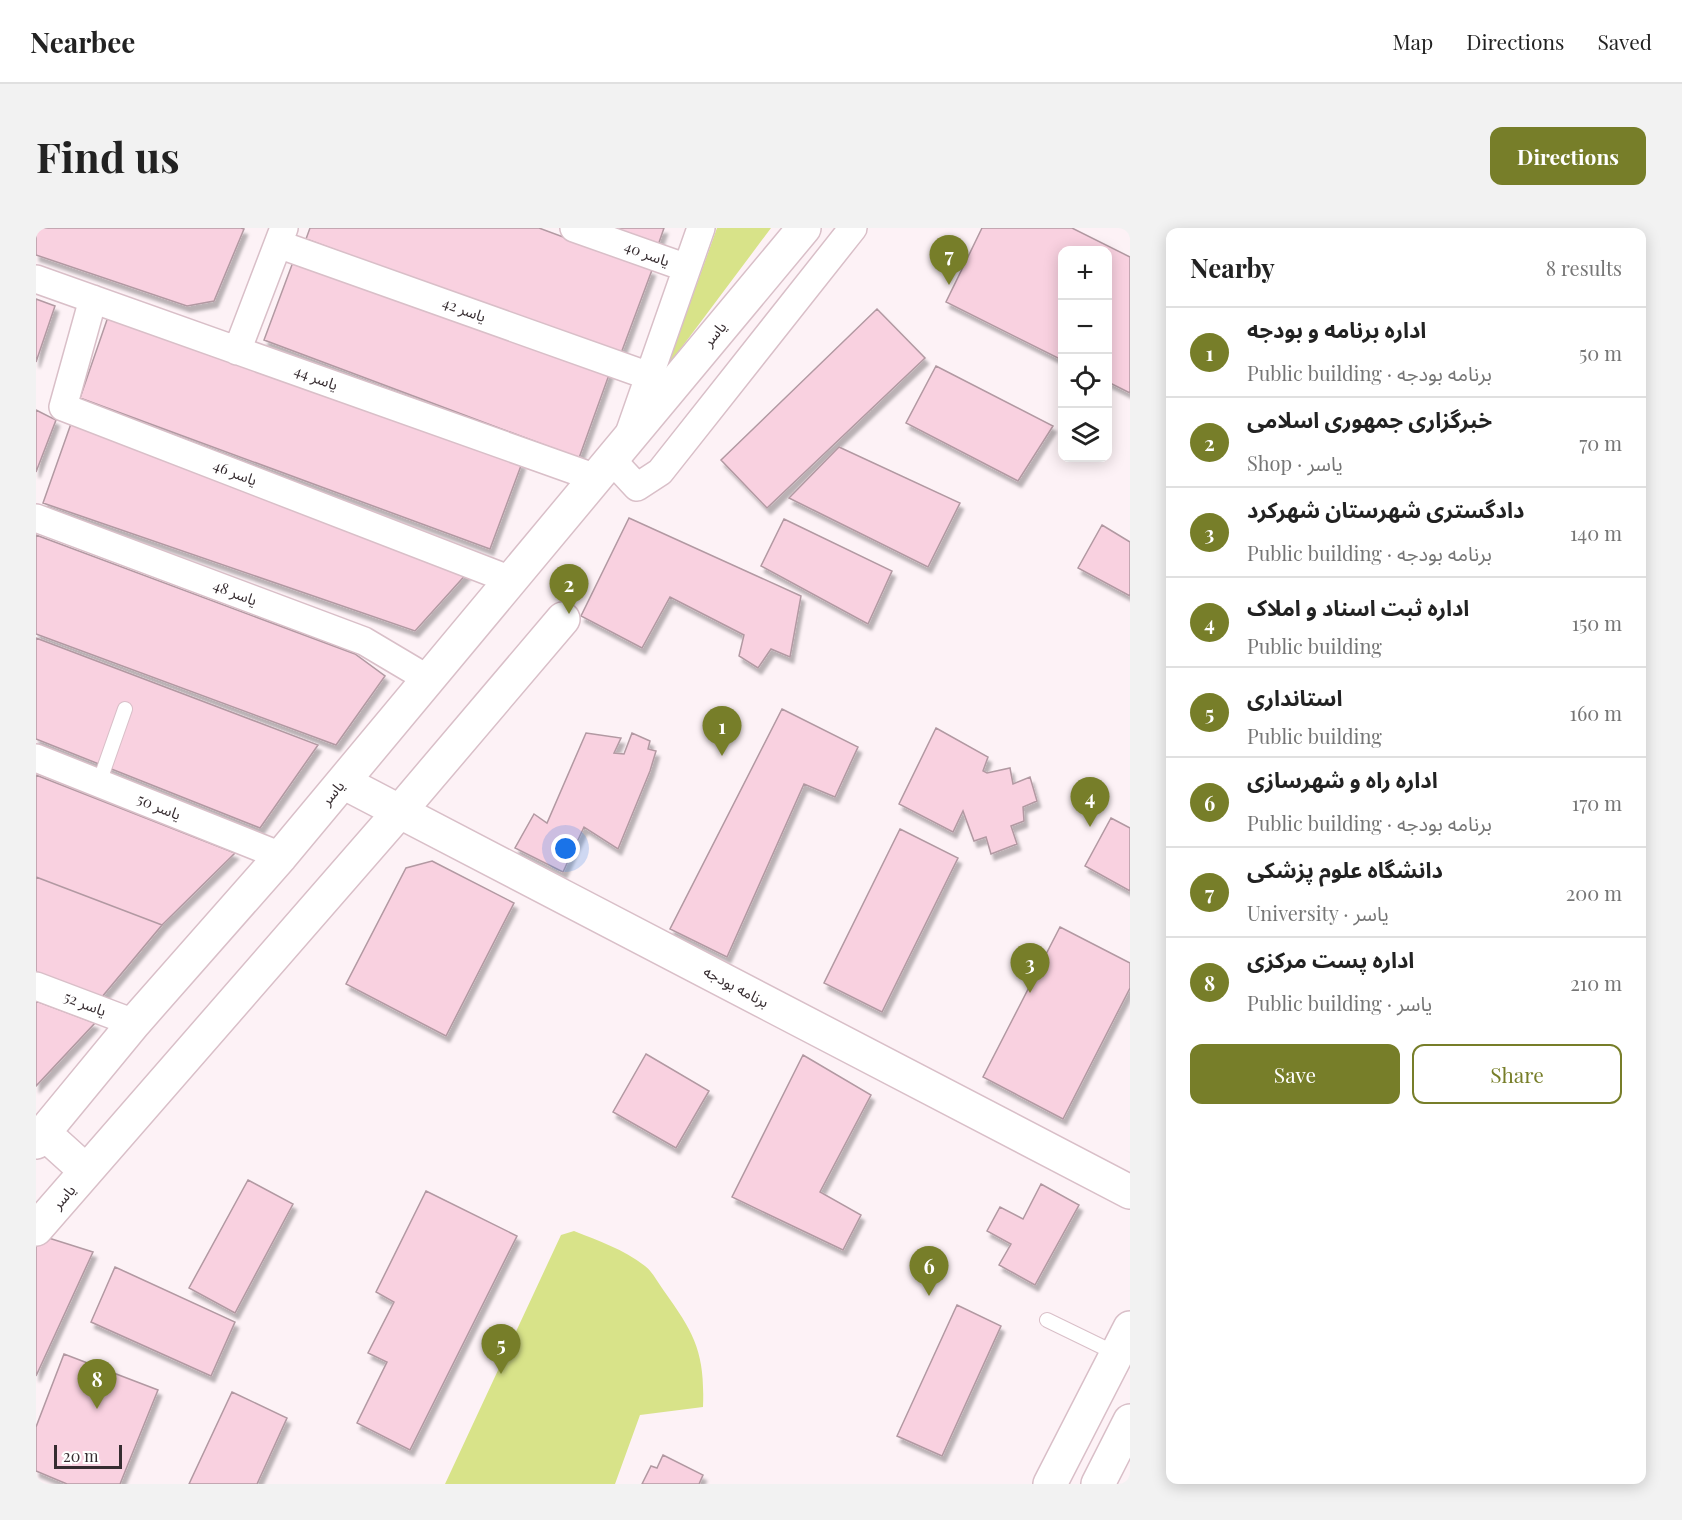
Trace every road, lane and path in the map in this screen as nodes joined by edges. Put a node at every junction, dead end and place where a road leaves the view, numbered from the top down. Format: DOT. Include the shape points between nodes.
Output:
graph roads {
  1 [pos="574,228"];
  2 [pos="701,228"];
  3 [pos="804,228"];
  4 [pos="853,228"];
  5 [pos="281,236"];
  6 [pos="687,268"];
  7 [pos="36,279"];
  8 [pos="93,299"];
  9 [pos="237,351"];
  10 [pos="649,376"];
  11 [pos="611,459"];
  12 [pos="36,518"];
  13 [pos="511,580"];
  14 [pos="563,619"];
  15 [pos="428,680"];
  16 [pos="125,710"];
  17 [pos="36,758"];
  18 [pos="343,782"];
  19 [pos="99,783"];
  20 [pos="400,811"];
  21 [pos="281,856"];
  22 [pos="36,986"];
  23 [pos="134,1023"];
  24 [pos="40,1138"];
  25 [pos="86,1171"];
  26 [pos="1130,1192"];
  27 [pos="36,1229"];
  28 [pos="1047,1320"];
  29 [pos="1124,1341"];
  30 [pos="1130,1421"];
  31 [pos="1075,1436"];
  32 [pos="1113,1470"];
  33 [pos="1050,1484"];
  1 -- 6 [label="street, یاسر 40"];
  2 -- 6 [label="street, یاسر"];
  3 -- 11 [label="main road, یاسر"];
  4 -- 11 [label="street" via="660,472 637,487"];
  5 -- 9 [label="street"];
  5 -- 10 [label="street, یاسر 42"];
  6 -- 10 [label="street, یاسر"];
  7 -- 8 [label="street, یاسر 44"];
  8 -- 9 [label="street, یاسر 44"];
  8 -- 13 [label="street, یاسر 46" via="63,407"];
  9 -- 11 [label="street, یاسر 44"];
  10 -- 11 [label="street, یاسر"];
  11 -- 13 [label="main road, یاسر"];
  12 -- 15 [label="street, یاسر 48" via="363,641"];
  13 -- 15 [label="main road, یاسر"];
  14 -- 20 [label="main road, یاسر"];
  15 -- 18 [label="main road, یاسر"];
  16 -- 19 [label="lane"];
  17 -- 19 [label="street, یاسر 50"];
  18 -- 20 [label="main road, برنامه بودجه"];
  18 -- 21 [label="main road, یاسر"];
  19 -- 21 [label="street, یاسر 50"];
  20 -- 25 [label="main road, یاسر"];
  20 -- 26 [label="main road, برنامه بودجه"];
  21 -- 23 [label="main road, یاسر"];
  22 -- 23 [label="street, یاسر 52"];
  23 -- 24 [label="main road, یاسر"];
  24 -- 25 [label="main road"];
  25 -- 27 [label="main road, یاسر"];
  28 -- 29 [label="lane"];
  29 -- 31 [label="main road"];
  30 -- 32 [label="main road"];
  31 -- 32 [label="main road"];
  31 -- 33 [label="main road"];
}
